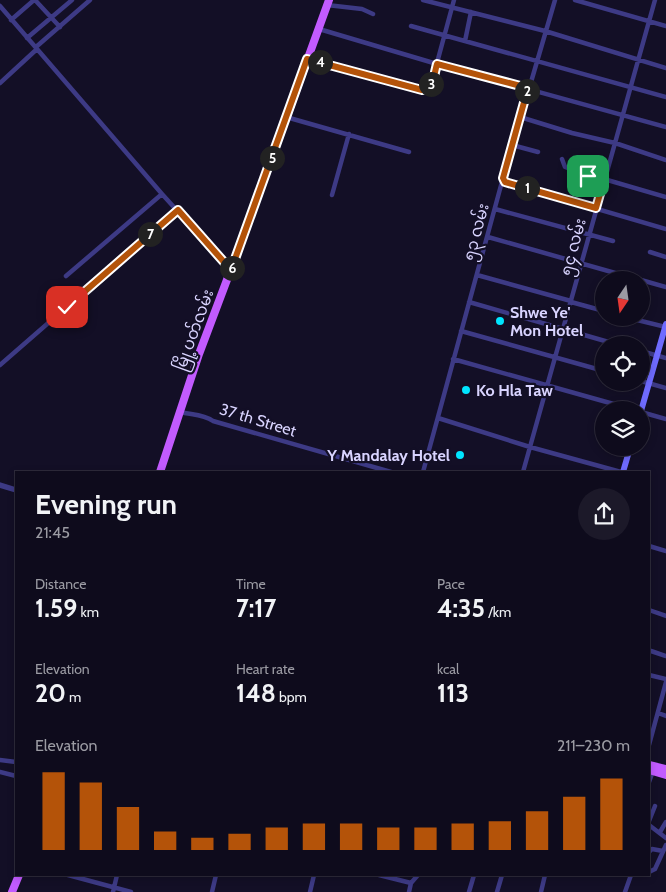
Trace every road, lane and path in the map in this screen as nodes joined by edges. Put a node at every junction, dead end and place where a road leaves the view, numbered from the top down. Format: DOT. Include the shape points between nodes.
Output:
graph roads {
  1 [pos="35,0"];
  2 [pos="72,0"];
  3 [pos="90,0"];
  4 [pos="422,0"];
  5 [pos="454,0"];
  6 [pos="555,0"];
  7 [pos="575,0"];
  8 [pos="655,0"];
  9 [pos="328,3"];
  10 [pos="0,6"];
  11 [pos="452,8"];
  12 [pos="471,12"];
  13 [pos="373,14"];
  14 [pos="51,17"];
  15 [pos="11,20"];
  16 [pos="649,22"];
  17 [pos="411,26"];
  18 [pos="666,26"];
  19 [pos="60,27"];
  20 [pos="318,29"];
  21 [pos="545,31"];
  22 [pos="444,35"];
  23 [pos="27,38"];
  24 [pos="465,40"];
  25 [pos="37,48"];
  26 [pos="307,59"];
  27 [pos="637,59"];
  28 [pos="536,60"];
  29 [pos="437,64"];
  30 [pos="666,68"];
  31 [pos="0,83"];
  32 [pos="528,88"];
  33 [pos="630,88"];
  34 [pos="666,97"];
  35 [pos="622,114"];
  36 [pos="286,117"];
  37 [pos="520,117"];
  38 [pos="666,127"];
  39 [pos="349,134"];
  40 [pos="615,143"];
  41 [pos="512,145"];
  42 [pos="409,152"];
  43 [pos="538,152"];
  44 [pos="664,159"];
  45 [pos="562,160"];
  46 [pos="503,178"];
  47 [pos="604,180"];
  48 [pos="162,194"];
  49 [pos="332,195"];
  50 [pos="666,197"];
  51 [pos="596,208"];
  52 [pos="495,209"];
  53 [pos="178,210"];
  54 [pos="666,229"];
  55 [pos="589,234"];
  56 [pos="488,237"];
  57 [pos="613,241"];
  58 [pos="650,252"];
  59 [pos="666,257"];
  60 [pos="581,264"];
  61 [pos="231,270"];
  62 [pos="607,271"];
  63 [pos="477,275"];
  64 [pos="66,276"];
  65 [pos="650,283"];
  66 [pos="666,287"];
  67 [pos="571,301"];
  68 [pos="470,302"];
  69 [pos="595,308"];
  70 [pos="650,323"];
  71 [pos="666,326"];
  72 [pos="564,328"];
  73 [pos="461,331"];
  74 [pos="595,337"];
  75 [pos="650,354"];
  76 [pos="656,356"];
  77 [pos="555,358"];
  78 [pos="666,358"];
  79 [pos="454,359"];
  80 [pos="0,365"];
  81 [pos="595,369"];
  82 [pos="650,379"];
  83 [pos="650,383"];
  84 [pos="547,386"];
  85 [pos="666,388"];
  86 [pos="602,401"];
  87 [pos="180,412"];
  88 [pos="650,414"];
  89 [pos="438,418"];
  90 [pos="666,419"];
  91 [pos="530,448"];
  92 [pos="627,456"];
  93 [pos="160,471"];
  94 [pos="388,471"];
  95 [pos="423,471"];
  96 [pos="523,471"];
  97 [pos="618,471"];
  98 [pos="622,471"];
  99 [pos="0,485"];
  100 [pos="15,490"];
  101 [pos="650,546"];
  102 [pos="666,551"];
  103 [pos="650,610"];
  104 [pos="666,616"];
  105 [pos="651,651"];
  106 [pos="666,656"];
  107 [pos="650,675"];
  108 [pos="666,681"];
  109 [pos="658,713"];
  110 [pos="666,716"];
  111 [pos="650,741"];
  112 [pos="0,760"];
  113 [pos="15,762"];
  114 [pos="650,769"];
  115 [pos="666,769"];
  116 [pos="0,772"];
  117 [pos="666,775"];
  118 [pos="15,776"];
  119 [pos="655,806"];
  120 [pos="650,820"];
  121 [pos="666,822"];
  122 [pos="650,824"];
  123 [pos="660,832"];
  124 [pos="666,838"];
  125 [pos="666,845"];
  126 [pos="650,851"];
  127 [pos="663,851"];
  128 [pos="650,872"];
  129 [pos="19,876"];
  130 [pos="71,876"];
  131 [pos="117,876"];
  132 [pos="216,876"];
  133 [pos="314,876"];
  134 [pos="382,876"];
  135 [pos="417,876"];
  136 [pos="474,876"];
  137 [pos="502,876"];
  138 [pos="545,876"];
  139 [pos="631,876"];
  140 [pos="411,884"];
  141 [pos="114,890"];
  142 [pos="12,892"];
  143 [pos="131,892"];
  144 [pos="212,892"];
  145 [pos="310,892"];
  146 [pos="409,892"];
  147 [pos="469,892"];
  148 [pos="497,892"];
  149 [pos="541,892"];
  150 [pos="625,892"];
  1 -- 14 [label="street"];
  1 -- 15 [label="street"];
  2 -- 14 [label="street"];
  3 -- 19 [label="street"];
  4 -- 11 [label="street"];
  5 -- 11 [label="street"];
  6 -- 21 [label="street, ၅၃ လမ်း"];
  7 -- 16 [label="street"];
  8 -- 16 [label="street, ၅၄ လမ်း"];
  9 -- 13 [label="street"];
  9 -- 20 [label="main road, မြို့ပတ်လမ်း"];
  10 -- 15 [label="street"];
  11 -- 12 [label="street"];
  11 -- 22 [label="street"];
  12 -- 21 [label="street"];
  12 -- 24 [label="street"];
  14 -- 19 [label="street"];
  14 -- 23 [label="street"];
  15 -- 23 [label="street"];
  16 -- 18 [label="street"];
  16 -- 27 [label="street, ၅၄ လမ်း"];
  17 -- 22 [label="street"];
  19 -- 25 [label="street"];
  20 -- 26 [label="main road, မြို့ပတ်လမ်း"];
  20 -- 29 [label="street"];
  21 -- 27 [label="street"];
  21 -- 28 [label="street, ၅၃ လမ်း"];
  22 -- 24 [label="street"];
  22 -- 29 [label="street"];
  23 -- 25 [label="street"];
  24 -- 28 [label="street"];
  25 -- 31 [label="street"];
  25 -- 48 [label="street"];
  26 -- 29 [label="street" via="422,90 431,85"];
  26 -- 36 [label="main road, မြို့ပတ်လမ်း"];
  27 -- 30 [label="street"];
  27 -- 33 [label="street, ၅၄ လမ်း"];
  28 -- 32 [label="street, ၅၃ လမ်း"];
  28 -- 33 [label="street"];
  29 -- 32 [label="street"];
  32 -- 35 [label="street"];
  32 -- 37 [label="street, ၅၃ လမ်း"];
  33 -- 34 [label="street"];
  33 -- 35 [label="street, ၅၄ လမ်း"];
  35 -- 38 [label="street"];
  35 -- 40 [label="street, ၅၄ လမ်း"];
  36 -- 39 [label="street"];
  36 -- 61 [label="main road, မြို့ပတ်လမ်း"];
  37 -- 40 [label="street"];
  37 -- 41 [label="street, ၅၃ လမ်း"];
  39 -- 42 [label="street"];
  39 -- 49 [label="street"];
  40 -- 44 [label="street"];
  40 -- 47 [label="street, ၅၄ လမ်း"];
  41 -- 43 [label="street"];
  41 -- 46 [label="street, ၅၃ လမ်း"];
  45 -- 47 [label="street" via="566,168"];
  46 -- 51 [label="street" via="505,182"];
  46 -- 52 [label="street, ၅၃ လမ်း"];
  47 -- 50 [label="street"];
  47 -- 51 [label="street, ၅၄ လမ်း"];
  48 -- 53 [label="street"];
  48 -- 64 [label="street"];
  51 -- 54 [label="street"];
  51 -- 55 [label="street, ၅၄ လမ်း"];
  52 -- 55 [label="street"];
  52 -- 56 [label="street, ၅၃ လမ်း"];
  53 -- 61 [label="street"];
  53 -- 80 [label="street"];
  55 -- 57 [label="street"];
  55 -- 60 [label="street, ၅၄ လမ်း"];
  56 -- 60 [label="street"];
  56 -- 63 [label="street, ၅၃ လမ်း"];
  58 -- 59 [label="street"];
  60 -- 62 [label="street"];
  60 -- 67 [label="street, ၅၄ လမ်း"];
  61 -- 87 [label="main road, မြို့ပတ်လမ်း"];
  63 -- 67 [label="street"];
  63 -- 68 [label="street, ၅၃ လမ်း"];
  65 -- 66 [label="street"];
  67 -- 69 [label="street"];
  67 -- 72 [label="street, ၅၄ လမ်း"];
  68 -- 72 [label="street"];
  68 -- 73 [label="street, ၅၃ လမ်း"];
  70 -- 71 [label="street"];
  71 -- 76 [label="main road"];
  72 -- 74 [label="street"];
  72 -- 77 [label="street, ၅၄ လမ်း"];
  73 -- 77 [label="street"];
  73 -- 79 [label="street, ၅၃ လမ်း"];
  75 -- 76 [label="street"];
  76 -- 78 [label="street"];
  76 -- 82 [label="main road"];
  77 -- 81 [label="street"];
  77 -- 84 [label="street, ၅၄ လမ်း"];
  79 -- 84 [label="street"];
  79 -- 89 [label="street, ၅၃ လမ်း"];
  83 -- 85 [label="street"];
  84 -- 86 [label="street"];
  84 -- 91 [label="street, ၅၄ လမ်း"];
  87 -- 93 [label="main road, မြို့ပတ်လမ်း"];
  87 -- 94 [label="street, 37 th Street" via="201,415 220,424"];
  88 -- 90 [label="street"];
  89 -- 91 [label="street"];
  89 -- 95 [label="street, ၅၃ လမ်း"];
  91 -- 96 [label="street, ၅၄ လမ်း"];
  91 -- 97 [label="street"];
  92 -- 98 [label="main road"];
  99 -- 100 [label="street"];
  101 -- 102 [label="street"];
  103 -- 104 [label="street"];
  105 -- 106 [label="street"];
  107 -- 108 [label="street"];
  108 -- 109 [label="street"];
  109 -- 110 [label="street"];
  109 -- 111 [label="street"];
  112 -- 113 [label="street"];
  114 -- 115 [label="main road"];
  114 -- 117 [label="main road"];
  116 -- 118 [label="street"];
  119 -- 120 [label="street"];
  121 -- 123 [label="street"];
  122 -- 123 [label="street"];
  123 -- 124 [label="street"];
  125 -- 127 [label="street"];
  126 -- 127 [label="street"];
  127 -- 128 [label="street" via="655,869"];
  129 -- 142 [label="main road"];
  130 -- 141 [label="street"];
  131 -- 141 [label="street"];
  132 -- 144 [label="street"];
  133 -- 145 [label="street"];
  134 -- 140 [label="street"];
  135 -- 140 [label="street"];
  136 -- 147 [label="street"];
  137 -- 148 [label="street"];
  138 -- 149 [label="street"];
  139 -- 150 [label="street"];
  140 -- 146 [label="street"];
  141 -- 143 [label="street"];
}
